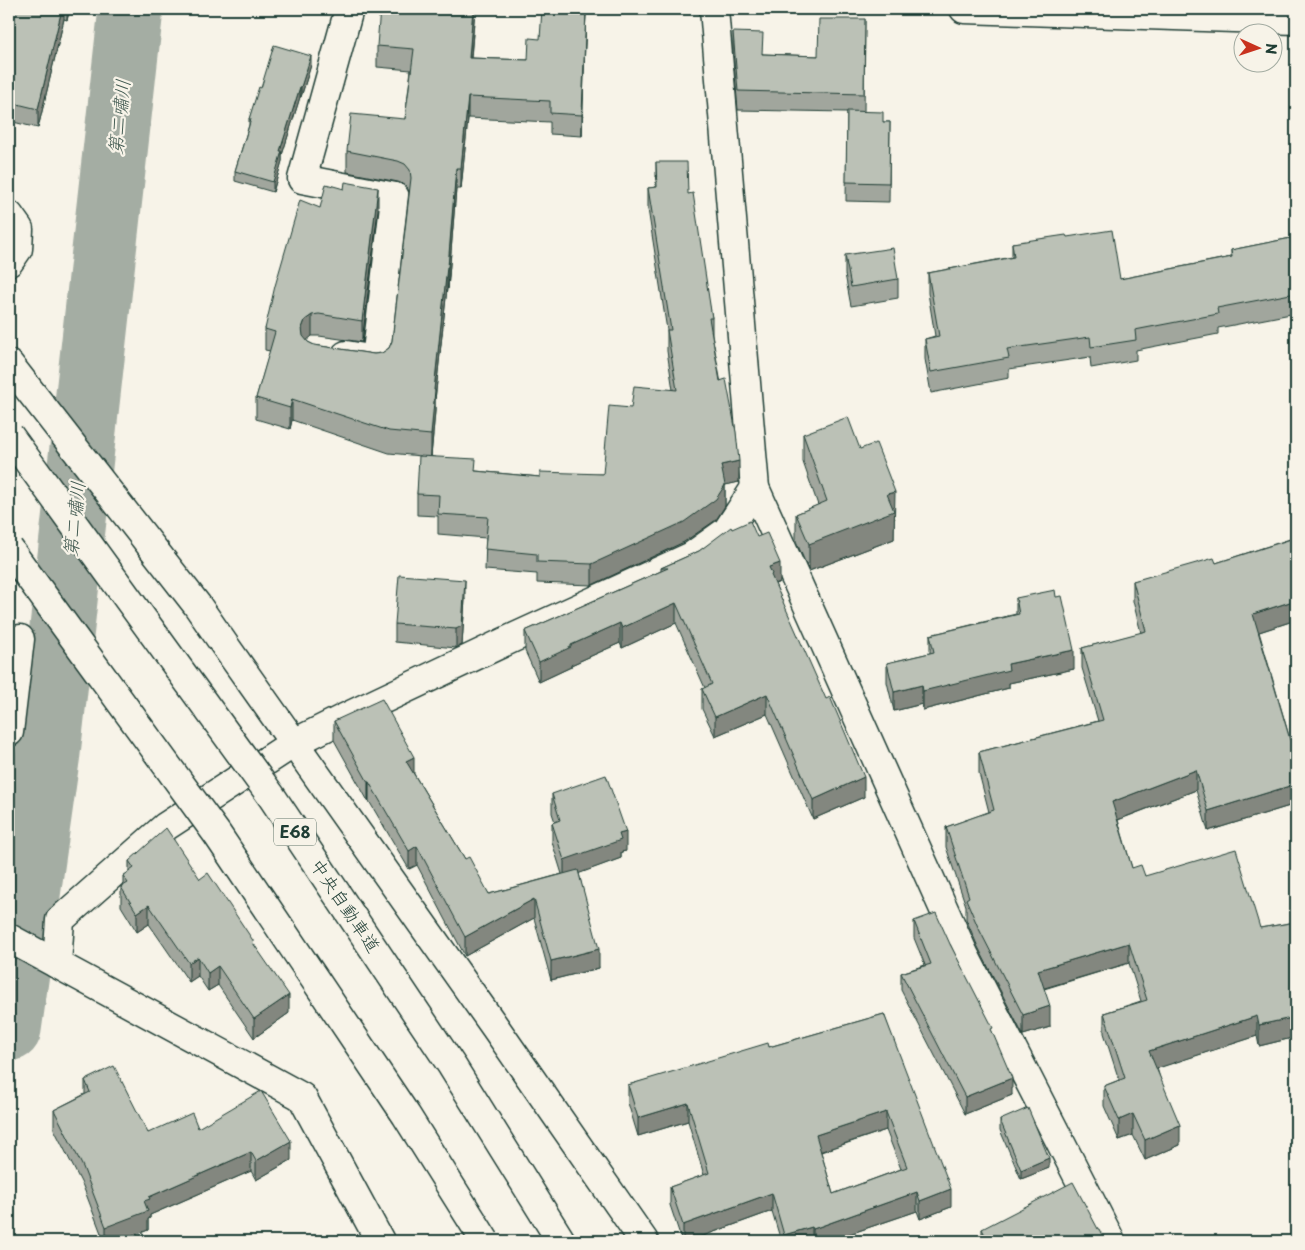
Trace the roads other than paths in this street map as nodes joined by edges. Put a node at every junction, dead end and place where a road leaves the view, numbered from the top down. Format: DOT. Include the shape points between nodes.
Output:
graph roads {
  1 [pos="349,9"];
  2 [pos="714,9"];
  3 [pos="964,9"];
  4 [pos="1296,20"];
  5 [pos="9,215"];
  6 [pos="9,262"];
  7 [pos="317,351"];
  8 [pos="9,364"];
  9 [pos="9,435"];
  10 [pos="755,488"];
  11 [pos="9,549"];
  12 [pos="20,639"];
  13 [pos="9,732"];
  14 [pos="294,743"];
  15 [pos="9,938"];
  16 [pos="47,959"];
  17 [pos="380,1241"];
  18 [pos="485,1241"];
  19 [pos="561,1241"];
  20 [pos="644,1241"];
  21 [pos="1111,1241"];
  1 -- 7 [label="main road" via="302,179 395,197 376,360"];
  2 -- 10 [label="main road"];
  3 -- 4 [label="main road"];
  5 -- 6 [label="main road" via="19,229 18,249"];
  8 -- 14 [label="main road" via="197,604"];
  9 -- 19 [label="main road, 中央自動車道 / E68, bridge" via="272,797 452,1066"];
  10 -- 14 [label="main road" via="727,531 692,556"];
  10 -- 21 [label="main road" via="964,954"];
  11 -- 18 [label="main road, bridge" via="217,834 406,1115"];
  12 -- 13 [label="main road"];
  14 -- 16 [label="main road" via="165,826 60,920"];
  14 -- 20 [label="main road"];
  15 -- 16 [label="main road"];
  16 -- 17 [label="main road" via="302,1097"];
}
